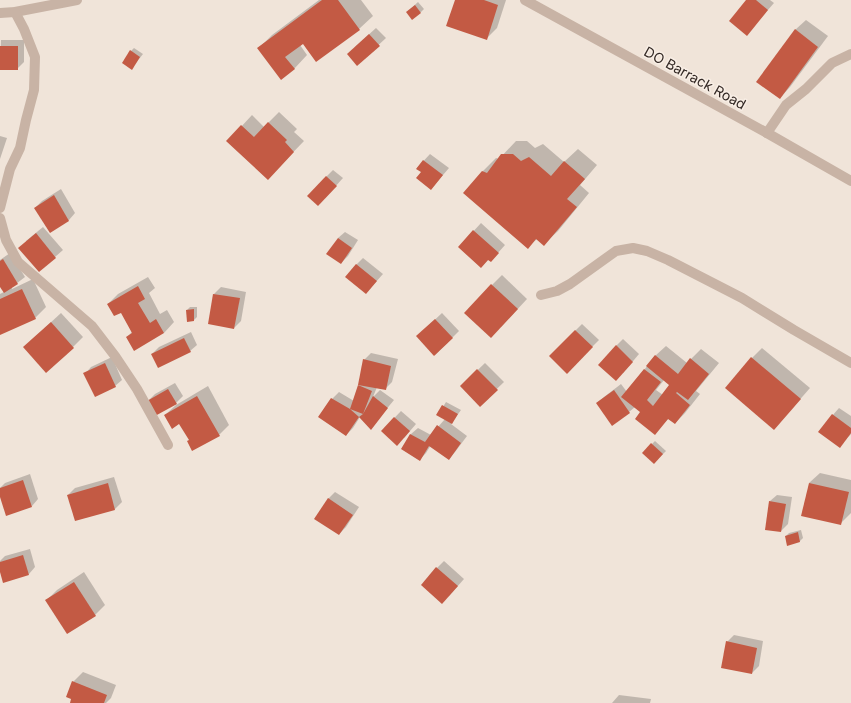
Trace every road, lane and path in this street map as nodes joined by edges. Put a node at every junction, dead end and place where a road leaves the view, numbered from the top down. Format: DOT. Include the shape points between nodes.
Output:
graph roads {
  1 [pos="77,0"];
  2 [pos="525,0"];
  3 [pos="15,12"];
  4 [pos="0,13"];
  5 [pos="851,54"];
  6 [pos="767,133"];
  7 [pos="851,181"];
  8 [pos="0,208"];
  9 [pos="0,218"];
  10 [pos="541,295"];
  11 [pos="851,363"];
  12 [pos="168,445"];
  1 -- 3 [label="street"];
  2 -- 6 [label="street, DO Barrack Road"];
  3 -- 4 [label="street"];
  3 -- 8 [label="street" via="35,57 34,90 20,148 10,169"];
  5 -- 6 [label="street" via="832,63 786,105"];
  6 -- 7 [label="street, DO Barrack Road"];
  9 -- 12 [label="street" via="6,240 18,262 92,326 137,389"];
  10 -- 11 [label="street" via="570,284 616,251 632,248 668,260 742,298"];
}
